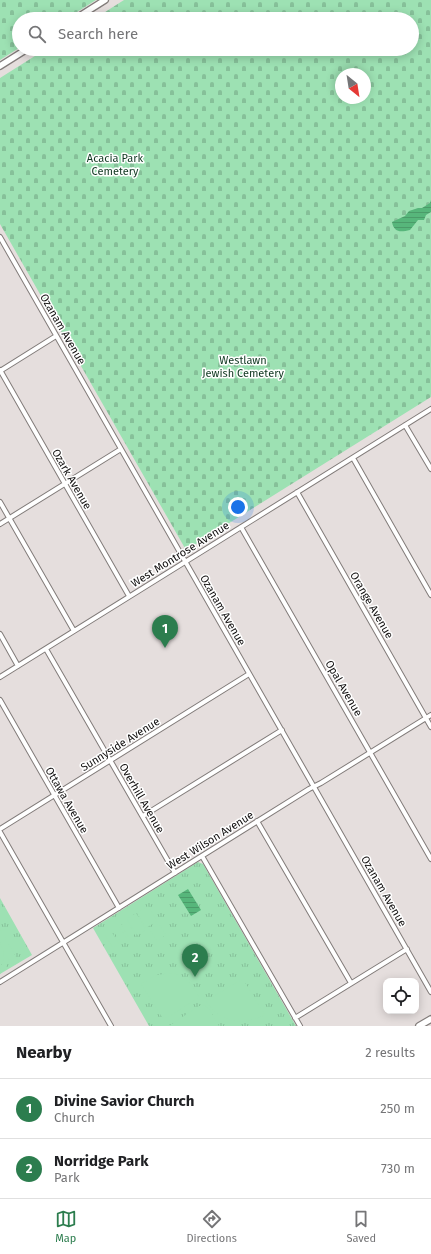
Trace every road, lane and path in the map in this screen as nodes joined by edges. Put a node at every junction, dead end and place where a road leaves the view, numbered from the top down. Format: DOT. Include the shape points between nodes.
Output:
graph roads {
  1 [pos="105,0"];
  2 [pos="86,12"];
  3 [pos="16,56"];
  4 [pos="0,66"];
  5 [pos="0,237"];
  6 [pos="56,336"];
  7 [pos="0,371"];
  8 [pos="431,409"];
  9 [pos="406,425"];
  10 [pos="121,449"];
  11 [pos="353,458"];
  12 [pos="431,469"];
  13 [pos="65,484"];
  14 [pos="297,492"];
  15 [pos="0,502"];
  16 [pos="9,518"];
  17 [pos="0,524"];
  18 [pos="241,527"];
  19 [pos="185,561"];
  20 [pos="431,595"];
  21 [pos="129,596"];
  22 [pos="74,631"];
  23 [pos="0,634"];
  24 [pos="46,649"];
  25 [pos="18,666"];
  26 [pos="249,674"];
  27 [pos="0,677"];
  28 [pos="0,700"];
  29 [pos="431,715"];
  30 [pos="426,718"];
  31 [pos="431,727"];
  32 [pos="282,730"];
  33 [pos="370,753"];
  34 [pos="110,760"];
  35 [pos="314,787"];
  36 [pos="54,795"];
  37 [pos="143,816"];
  38 [pos="258,821"];
  39 [pos="0,831"];
  40 [pos="202,856"];
  41 [pos="431,859"];
  42 [pos="175,873"];
  43 [pos="119,908"];
  44 [pos="63,943"];
  45 [pos="407,949"];
  46 [pos="0,982"];
  47 [pos="351,983"];
  48 [pos="431,992"];
  49 [pos="295,1018"];
  50 [pos="430,1020"];
  51 [pos="111,1026"];
  52 [pos="300,1026"];
  53 [pos="419,1026"];
  1 -- 2 [label="main road"];
  3 -- 4 [label="main road"];
  5 -- 6 [label="street, Ozanam Avenue"];
  6 -- 7 [label="street"];
  6 -- 10 [label="street, Ozanam Avenue"];
  7 -- 13 [label="street, Ozark Avenue"];
  8 -- 9 [label="street, West Montrose Avenue"];
  9 -- 11 [label="street, West Montrose Avenue"];
  9 -- 12 [label="street"];
  10 -- 13 [label="street"];
  10 -- 19 [label="street, Ozanam Avenue"];
  11 -- 14 [label="street, West Montrose Avenue"];
  11 -- 20 [label="street"];
  13 -- 16 [label="street"];
  13 -- 21 [label="street, Ozark Avenue"];
  14 -- 18 [label="street, West Montrose Avenue"];
  14 -- 30 [label="street, Orange Avenue"];
  15 -- 16 [label="street"];
  16 -- 17 [label="street"];
  16 -- 22 [label="street"];
  18 -- 19 [label="street, West Montrose Avenue"];
  18 -- 33 [label="street, Opal Avenue"];
  19 -- 21 [label="street, West Montrose Avenue"];
  19 -- 26 [label="street, Ozanam Avenue"];
  21 -- 22 [label="street, West Montrose Avenue"];
  22 -- 24 [label="street, West Montrose Avenue"];
  23 -- 25 [label="street"];
  24 -- 25 [label="street, West Montrose Avenue"];
  24 -- 34 [label="street, Overhill Avenue"];
  25 -- 27 [label="street, West Montrose Avenue"];
  26 -- 32 [label="street, Ozanam Avenue"];
  26 -- 34 [label="street, Sunnyside Avenue"];
  28 -- 36 [label="street, Ottawa Avenue"];
  29 -- 30 [label="street, West Wilson Avenue"];
  30 -- 31 [label="street, Orange Avenue"];
  30 -- 33 [label="street, West Wilson Avenue"];
  32 -- 35 [label="street, Ozanam Avenue"];
  32 -- 37 [label="street"];
  33 -- 35 [label="street, West Wilson Avenue"];
  33 -- 41 [label="street, Opal Avenue"];
  34 -- 36 [label="street, Sunnyside Avenue"];
  34 -- 37 [label="street, Overhill Avenue"];
  35 -- 38 [label="street, West Wilson Avenue"];
  35 -- 45 [label="street, Ozanam Avenue"];
  36 -- 39 [label="street, Sunnyside Avenue"];
  36 -- 43 [label="street, Ottawa Avenue"];
  37 -- 42 [label="street, Overhill Avenue"];
  38 -- 40 [label="street, West Wilson Avenue"];
  38 -- 47 [label="street"];
  39 -- 44 [label="street"];
  40 -- 42 [label="street, West Wilson Avenue"];
  40 -- 49 [label="street"];
  42 -- 43 [label="street, West Wilson Avenue"];
  43 -- 44 [label="street, West Wilson Avenue"];
  44 -- 46 [label="street, West Wilson Avenue"];
  44 -- 51 [label="street"];
  45 -- 47 [label="street"];
  45 -- 48 [label="street, Ozanam Avenue"];
  47 -- 49 [label="street"];
  49 -- 52 [label="street"];
  50 -- 53 [label="main road"];
}
